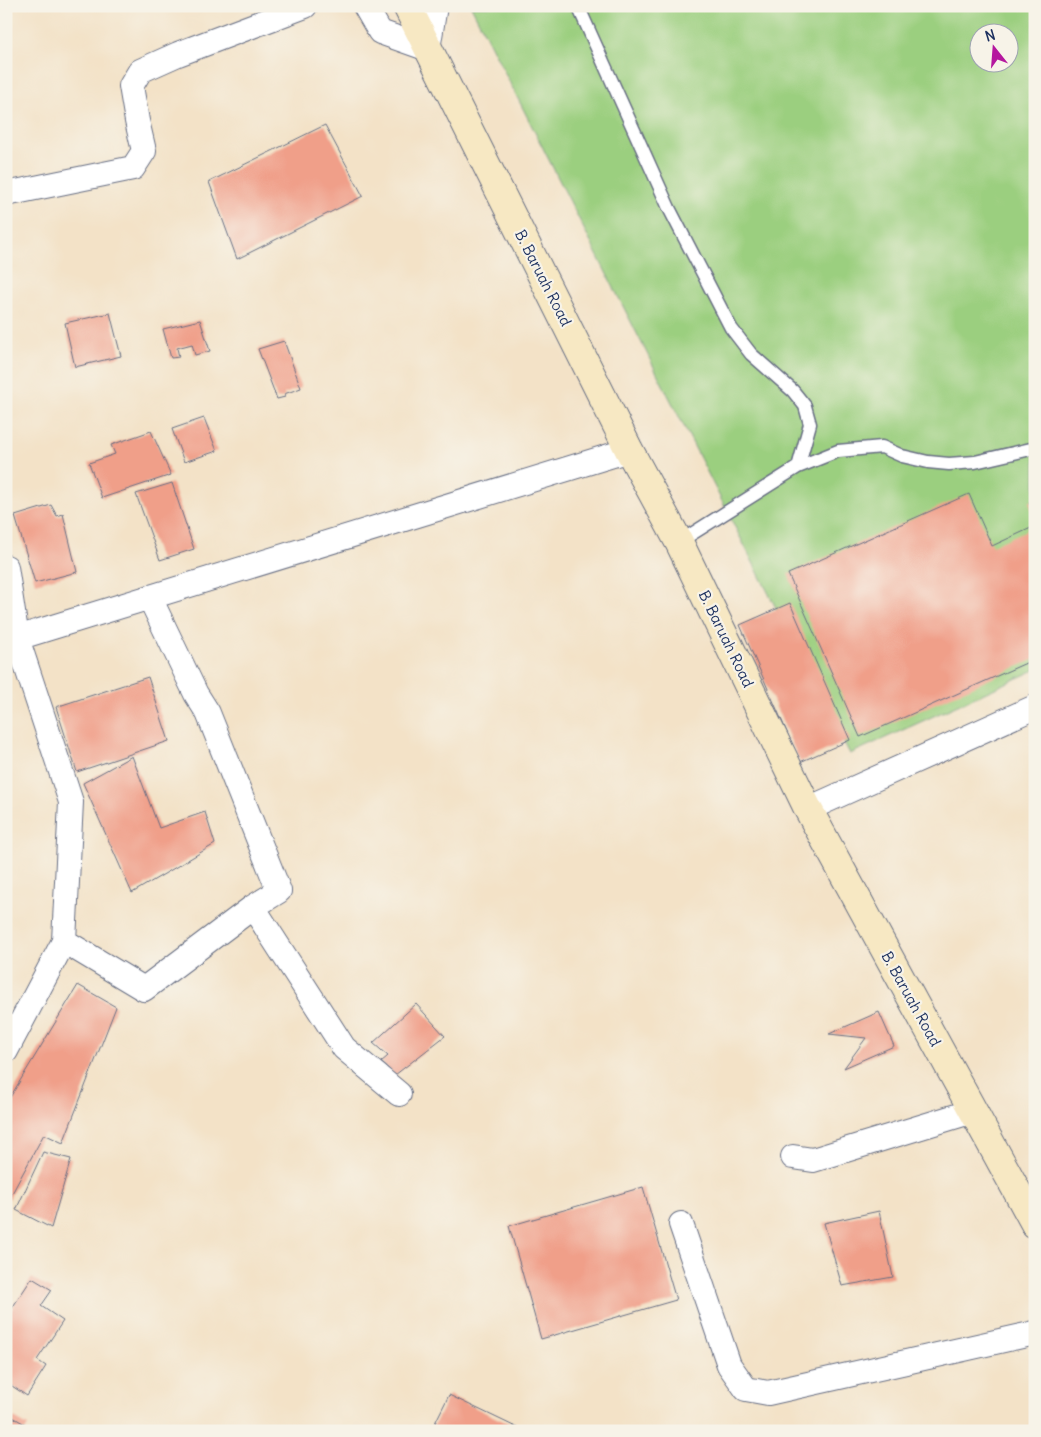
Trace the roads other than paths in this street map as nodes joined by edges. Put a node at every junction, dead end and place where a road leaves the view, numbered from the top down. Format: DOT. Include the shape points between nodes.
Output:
graph roads {
  1 [pos="305,6"];
  2 [pos="364,6"];
  3 [pos="407,6"];
  4 [pos="435,6"];
  5 [pos="578,6"];
  6 [pos="428,49"];
  7 [pos="6,194"];
  8 [pos="1035,448"];
  9 [pos="629,450"];
  10 [pos="798,467"];
  11 [pos="679,542"];
  12 [pos="6,567"];
  13 [pos="150,598"];
  14 [pos="12,639"];
  15 [pos="1035,707"];
  16 [pos="808,809"];
  17 [pos="253,907"];
  18 [pos="64,941"];
  19 [pos="6,1051"];
  20 [pos="399,1094"];
  21 [pos="973,1111"];
  22 [pos="793,1157"];
  23 [pos="681,1224"];
  24 [pos="1035,1224"];
  25 [pos="1035,1333"];
  1 -- 7 [label="street" via="140,71 131,86 144,151 133,168"];
  2 -- 6 [label="street" via="380,32"];
  3 -- 6 [label="main road, B. Baruah Road"];
  4 -- 6 [label="street"];
  5 -- 10 [label="lane" via="669,208 731,328 751,354 794,391 805,406 810,424"];
  6 -- 9 [label="main road, B. Baruah Road"];
  8 -- 10 [label="lane" via="975,462 948,464 902,456 882,447 838,451"];
  9 -- 11 [label="main road, B. Baruah Road"];
  9 -- 13 [label="street"];
  10 -- 11 [label="lane"];
  11 -- 16 [label="main road, B. Baruah Road"];
  12 -- 14 [label="street"];
  13 -- 14 [label="street"];
  13 -- 17 [label="street" via="208,713 279,891"];
  14 -- 18 [label="street" via="70,802"];
  15 -- 16 [label="street"];
  16 -- 21 [label="main road, B. Baruah Road"];
  17 -- 18 [label="street" via="144,989"];
  17 -- 20 [label="street" via="344,1048"];
  18 -- 19 [label="street"];
  21 -- 22 [label="street" via="813,1160"];
  21 -- 24 [label="main road, B. Baruah Road"];
  23 -- 25 [label="street" via="729,1365 746,1389 768,1393"];
}
